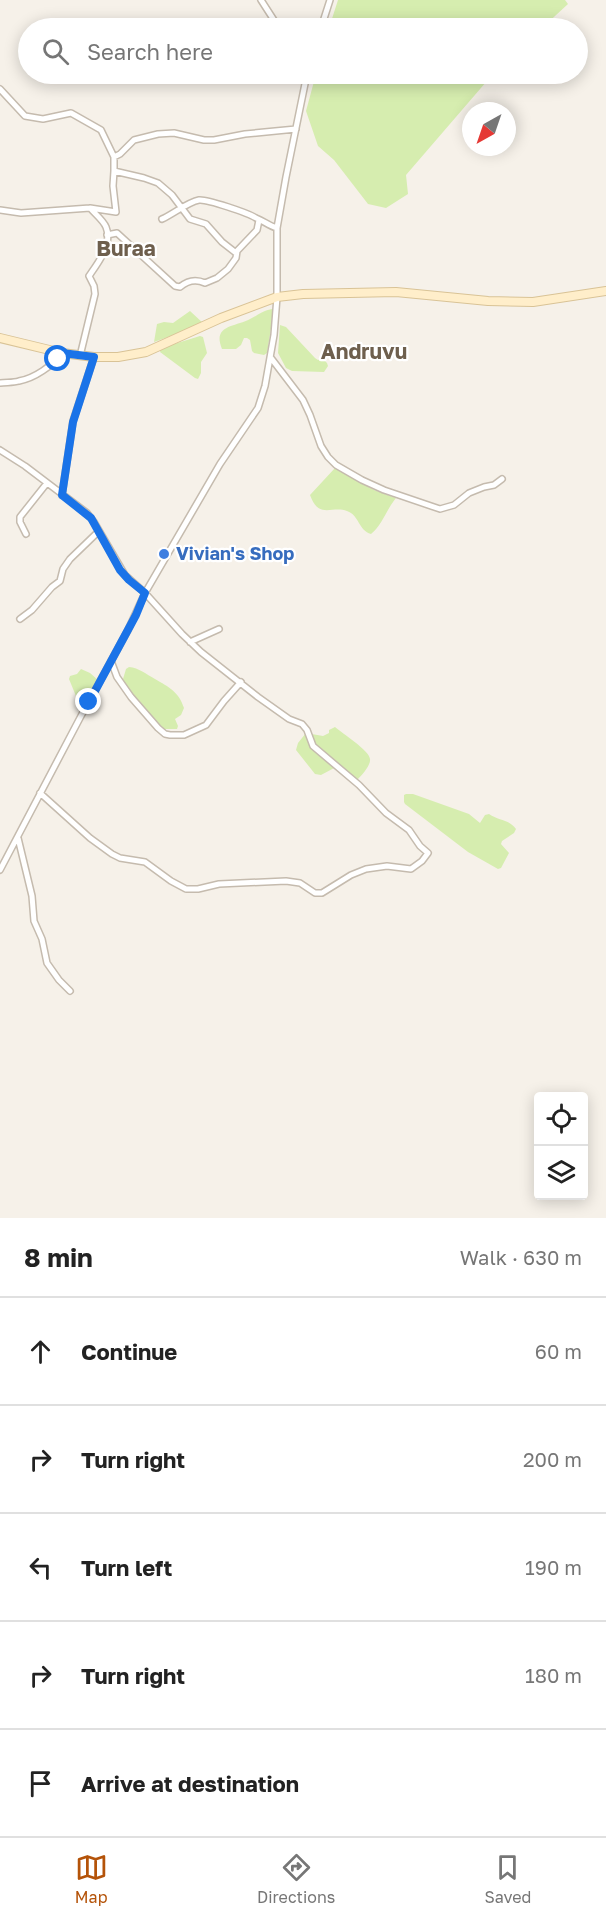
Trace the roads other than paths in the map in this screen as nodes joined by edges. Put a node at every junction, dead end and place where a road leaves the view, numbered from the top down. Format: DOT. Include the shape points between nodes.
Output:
graph roads {
  1 [pos="261,0"];
  2 [pos="330,0"];
  3 [pos="273,18"];
  4 [pos="324,18"];
  5 [pos="305,84"];
  6 [pos="0,89"];
  7 [pos="296,129"];
  8 [pos="114,156"];
  9 [pos="114,171"];
  10 [pos="90,208"];
  11 [pos="183,208"];
  12 [pos="0,210"];
  13 [pos="162,219"];
  14 [pos="259,219"];
  15 [pos="277,228"];
  16 [pos="107,235"];
  17 [pos="236,253"];
  18 [pos="606,291"];
  19 [pos="277,297"];
  20 [pos="0,338"];
  21 [pos="62,353"];
  22 [pos="80,356"];
  23 [pos="94,357"];
  24 [pos="270,358"];
  25 [pos="0,383"];
  26 [pos="0,450"];
  27 [pos="502,479"];
  28 [pos="47,483"];
  29 [pos="62,495"];
  30 [pos="99,531"];
  31 [pos="26,534"];
  32 [pos="145,593"];
  33 [pos="20,619"];
  34 [pos="219,629"];
  35 [pos="190,642"];
  36 [pos="111,661"];
  37 [pos="241,682"];
  38 [pos="40,793"];
  39 [pos="18,837"];
  40 [pos="0,870"];
  41 [pos="70,991"];
  1 -- 3 [label="street"];
  2 -- 4 [label="street"];
  5 -- 7 [label="street"];
  6 -- 8 [label="street" via="25,116 43,119 71,113 101,130"];
  7 -- 8 [label="street" via="214,140 158,134 134,140"];
  7 -- 15 [label="street"];
  8 -- 9 [label="street"];
  9 -- 10 [label="street" via="116,212"];
  9 -- 11 [label="street" via="152,180"];
  10 -- 12 [label="street" via="21,213"];
  10 -- 16 [label="street" via="105,226"];
  11 -- 13 [label="street"];
  11 -- 14 [label="street" via="203,200"];
  11 -- 17 [label="street" via="190,219 206,224"];
  14 -- 15 [label="street"];
  14 -- 17 [label="street" via="257,230"];
  15 -- 19 [label="street"];
  16 -- 17 [label="street" via="122,237 177,287 217,278 232,265"];
  16 -- 22 [label="street" via="103,254 89,276 95,294"];
  18 -- 19 [label="street" via="533,302 396,292"];
  19 -- 23 [label="street" via="146,351"];
  19 -- 24 [label="street"];
  20 -- 21 [label="street"];
  21 -- 22 [label="street"];
  21 -- 25 [label="street" via="32,377"];
  22 -- 23 [label="street"];
  23 -- 29 [label="street" via="73,422"];
  24 -- 27 [label="street" via="306,406 328,457 362,480 440,509"];
  24 -- 32 [label="street" via="254,416 220,464"];
  26 -- 28 [label="street"];
  28 -- 29 [label="street"];
  28 -- 31 [label="street" via="21,517"];
  29 -- 30 [label="street" via="87,513"];
  30 -- 32 [label="street" via="120,570"];
  30 -- 33 [label="street" via="66,564 60,581"];
  32 -- 35 [label="street"];
  32 -- 36 [label="street"];
  34 -- 35 [label="street"];
  35 -- 37 [label="street"];
  36 -- 37 [label="street" via="122,686 165,734 184,735 206,725"];
  36 -- 38 [label="street"];
  37 -- 38 [label="street" via="300,723 315,748 409,830 428,854 422,861 411,868 366,869 322,894 286,881 186,889 145,862 115,856"];
  38 -- 39 [label="street"];
  39 -- 40 [label="street"];
  39 -- 41 [label="street" via="33,917 47,963"];
}
